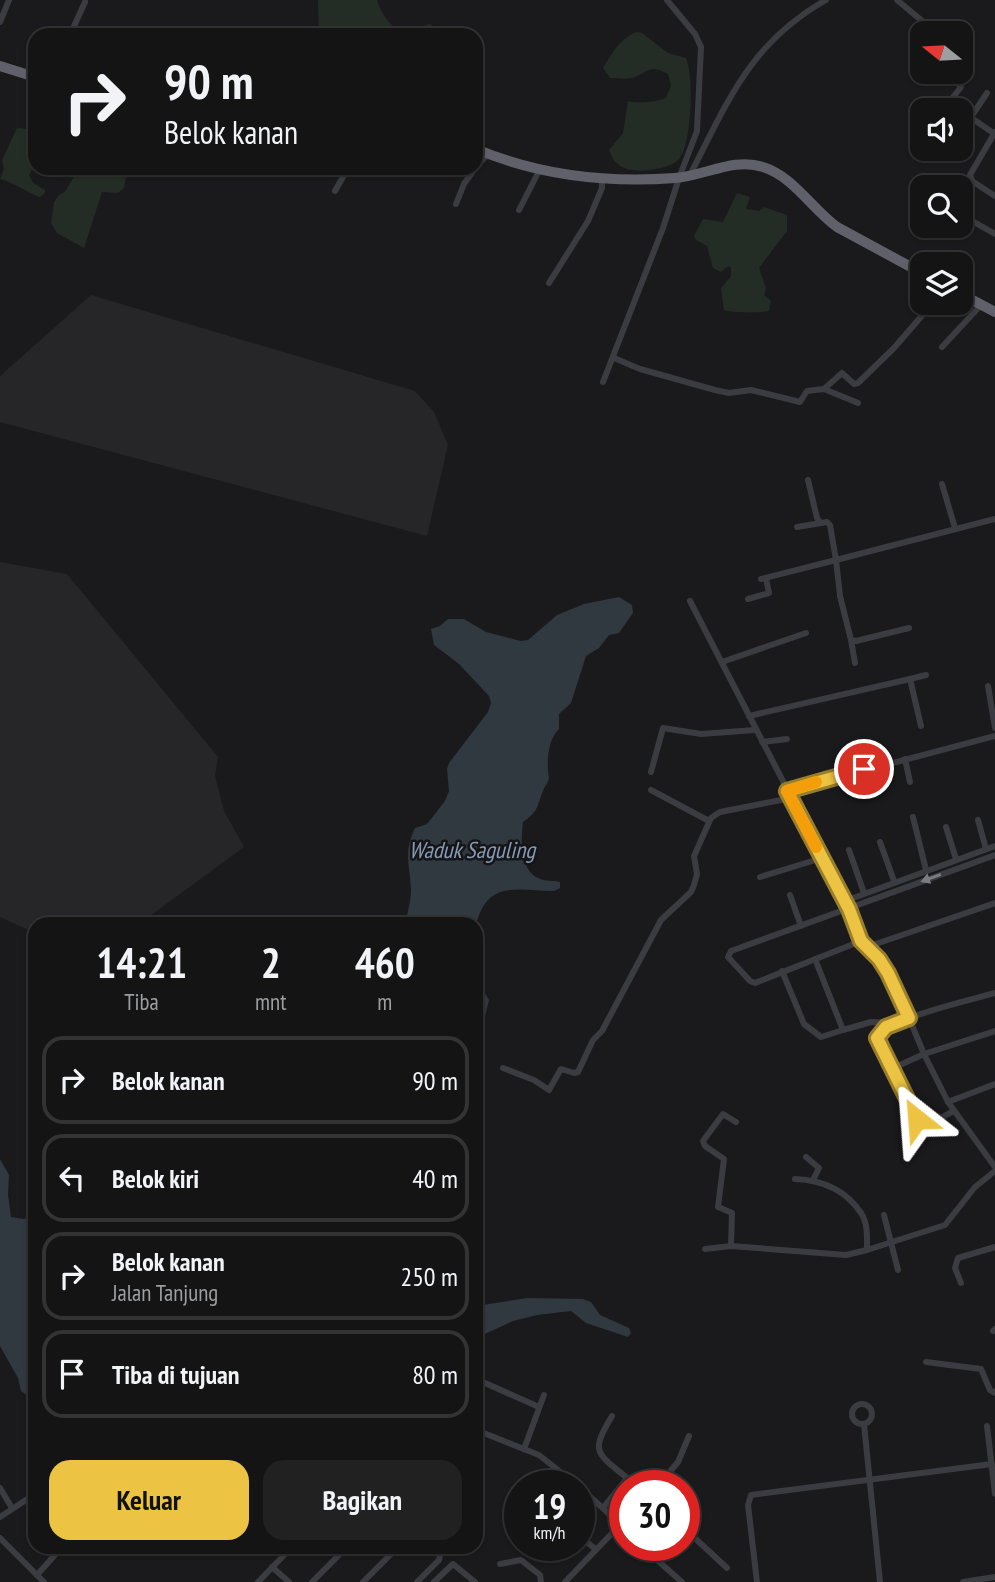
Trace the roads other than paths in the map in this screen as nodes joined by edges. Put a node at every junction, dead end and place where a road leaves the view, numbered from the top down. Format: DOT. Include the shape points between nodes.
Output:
graph roads {
  1 [pos="9,0"];
  2 [pos="667,0"];
  3 [pos="826,0"];
  4 [pos="897,0"];
  5 [pos="85,2"];
  6 [pos="815,3"];
  7 [pos="922,21"];
  8 [pos="0,22"];
  9 [pos="73,28"];
  10 [pos="0,66"];
  11 [pos="28,75"];
  12 [pos="958,84"];
  13 [pos="987,93"];
  14 [pos="953,98"];
  15 [pos="973,114"];
  16 [pos="973,121"];
  17 [pos="995,133"];
  18 [pos="483,152"];
  19 [pos="488,154"];
  20 [pos="483,159"];
  21 [pos="540,169"];
  22 [pos="344,175"];
  23 [pos="468,175"];
  24 [pos="690,175"];
  25 [pos="679,178"];
  26 [pos="602,179"];
  27 [pos="335,191"];
  28 [pos="995,196"];
  29 [pos="456,204"];
  30 [pos="519,210"];
  31 [pos="974,222"];
  32 [pos="995,234"];
  33 [pos="910,266"];
  34 [pos="549,283"];
  35 [pos="973,301"];
  36 [pos="981,305"];
  37 [pos="995,312"];
  38 [pos="923,315"];
  39 [pos="942,347"];
  40 [pos="614,358"];
  41 [pos="603,382"];
  42 [pos="824,389"];
  43 [pos="858,404"];
  44 [pos="808,480"];
  45 [pos="942,484"];
  46 [pos="995,519"];
  47 [pos="821,523"];
  48 [pos="797,527"];
  49 [pos="955,528"];
  50 [pos="836,560"];
  51 [pos="748,599"];
  52 [pos="690,601"];
  53 [pos="909,628"];
  54 [pos="806,633"];
  55 [pos="851,640"];
  56 [pos="722,662"];
  57 [pos="855,663"];
  58 [pos="926,675"];
  59 [pos="910,679"];
  60 [pos="988,686"];
  61 [pos="749,716"];
  62 [pos="921,726"];
  63 [pos="995,728"];
  64 [pos="755,730"];
  65 [pos="995,736"];
  66 [pos="787,739"];
  67 [pos="762,742"];
  68 [pos="905,760"];
  69 [pos="651,772"];
  70 [pos="910,782"];
  71 [pos="651,790"];
  72 [pos="787,791"];
  73 [pos="790,798"];
  74 [pos="913,817"];
  75 [pos="978,820"];
  76 [pos="709,821"];
  77 [pos="946,827"];
  78 [pos="880,842"];
  79 [pos="995,846"];
  80 [pos="986,849"];
  81 [pos="849,850"];
  82 [pos="995,855"];
  83 [pos="822,858"];
  84 [pos="956,859"];
  85 [pos="926,870"];
  86 [pos="760,877"];
  87 [pos="894,881"];
  88 [pos="864,893"];
  89 [pos="790,894"];
  90 [pos="845,901"];
  91 [pos="995,903"];
  92 [pos="849,909"];
  93 [pos="801,926"];
  94 [pos="864,944"];
  95 [pos="816,959"];
  96 [pos="782,971"];
  97 [pos="995,993"];
  98 [pos="909,1018"];
  99 [pos="895,1024"];
  100 [pos="843,1030"];
  101 [pos="995,1031"];
  102 [pos="924,1054"];
  103 [pos="503,1068"];
  104 [pos="891,1069"];
  105 [pos="995,1084"];
  106 [pos="948,1102"];
  107 [pos="954,1111"];
  108 [pos="736,1122"];
  109 [pos="806,1157"];
  110 [pos="995,1169"];
  111 [pos="795,1179"];
  112 [pos="813,1180"];
  113 [pos="884,1216"];
  114 [pos="892,1243"];
  115 [pos="731,1245"];
  116 [pos="995,1247"];
  117 [pos="705,1249"];
  118 [pos="867,1250"];
  119 [pos="898,1270"];
  120 [pos="961,1283"];
  121 [pos="926,1362"];
  122 [pos="483,1382"];
  123 [pos="995,1393"];
  124 [pos="544,1395"];
  125 [pos="539,1407"];
  126 [pos="612,1416"];
  127 [pos="864,1424"];
  128 [pos="988,1426"];
  129 [pos="483,1433"];
  130 [pos="689,1436"];
  131 [pos="524,1449"];
  132 [pos="992,1464"];
  133 [pos="558,1470"];
  134 [pos="617,1470"];
  135 [pos="671,1470"];
  136 [pos="994,1474"];
  137 [pos="868,1480"];
  138 [pos="0,1488"];
  139 [pos="995,1494"];
  140 [pos="28,1498"];
  141 [pos="609,1500"];
  142 [pos="595,1501"];
  143 [pos="12,1508"];
  144 [pos="603,1508"];
  145 [pos="609,1515"];
  146 [pos="0,1517"];
  147 [pos="609,1536"];
  148 [pos="0,1538"];
  149 [pos="700,1543"];
  150 [pos="595,1549"];
  151 [pos="56,1554"];
  152 [pos="285,1554"];
  153 [pos="337,1554"];
  154 [pos="391,1554"];
  155 [pos="441,1554"];
  156 [pos="584,1561"];
  157 [pos="658,1561"];
  158 [pos="500,1563"];
  159 [pos="272,1567"];
  160 [pos="727,1568"];
  161 [pos="37,1575"];
  162 [pos="995,1577"];
  163 [pos="44,1582"];
  164 [pos="258,1582"];
  165 [pos="289,1582"];
  166 [pos="312,1582"];
  167 [pos="363,1582"];
  168 [pos="417,1582"];
  169 [pos="434,1582"];
  170 [pos="475,1582"];
  171 [pos="541,1582"];
  172 [pos="565,1582"];
  173 [pos="682,1582"];
  174 [pos="757,1582"];
  175 [pos="880,1582"];
  176 [pos="963,1582"];
  1 -- 8 [label="street"];
  2 -- 25 [label="street" via="695,34 702,52 697,131"];
  3 -- 6 [label="street"];
  4 -- 7 [label="street"];
  5 -- 9 [label="street"];
  6 -- 24 [label="street" via="775,36 744,74"];
  10 -- 11 [label="highway"];
  12 -- 14 [label="street" via="961,87"];
  13 -- 15 [label="street"];
  16 -- 17 [label="street"];
  17 -- 28 [label="street" via="970,175"];
  18 -- 19 [label="highway"];
  19 -- 20 [label="street"];
  19 -- 21 [label="highway"];
  21 -- 26 [label="highway"];
  21 -- 30 [label="street"];
  22 -- 27 [label="street"];
  23 -- 29 [label="street"];
  24 -- 25 [label="highway"];
  24 -- 33 [label="highway" via="743,163 770,169 824,218"];
  25 -- 26 [label="highway"];
  25 -- 40 [label="street"];
  26 -- 34 [label="street" via="589,221"];
  31 -- 32 [label="street"];
  35 -- 36 [label="highway"];
  36 -- 37 [label="highway"];
  36 -- 39 [label="street"];
  38 -- 42 [label="street" via="858,383 842,373"];
  40 -- 41 [label="street"];
  40 -- 42 [label="street" via="729,393 751,390 800,402 807,391"];
  42 -- 43 [label="street"];
  44 -- 47 [label="street"];
  45 -- 49 [label="street"];
  46 -- 49 [label="street"];
  47 -- 48 [label="street"];
  47 -- 50 [label="street" via="831,525"];
  49 -- 50 [label="street"];
  50 -- 51 [label="street" via="764,578 769,593"];
  50 -- 55 [label="street"];
  52 -- 56 [label="street"];
  53 -- 55 [label="street"];
  54 -- 56 [label="street"];
  55 -- 57 [label="street"];
  56 -- 61 [label="street"];
  58 -- 59 [label="street"];
  59 -- 61 [label="street"];
  59 -- 62 [label="street"];
  60 -- 63 [label="street"];
  61 -- 64 [label="street"];
  64 -- 67 [label="street"];
  64 -- 69 [label="street" via="701,734 663,728"];
  65 -- 68 [label="street"];
  66 -- 67 [label="street"];
  67 -- 72 [label="street"];
  68 -- 70 [label="street"];
  68 -- 72 [label="street"];
  71 -- 76 [label="street"];
  72 -- 73 [label="street"];
  73 -- 76 [label="street" via="720,812"];
  73 -- 83 [label="street"];
  74 -- 85 [label="street"];
  75 -- 80 [label="street"];
  76 -- 103 [label="street" via="694,856 697,874 691,892 661,920 578,1072 561,1069 549,1090"];
  77 -- 84 [label="street"];
  78 -- 87 [label="street"];
  79 -- 80 [label="street"];
  80 -- 84 [label="street"];
  81 -- 88 [label="street"];
  82 -- 92 [label="street, one-way"];
  83 -- 86 [label="street"];
  83 -- 90 [label="street"];
  84 -- 85 [label="street"];
  85 -- 87 [label="street"];
  87 -- 88 [label="street"];
  88 -- 90 [label="street"];
  89 -- 93 [label="street"];
  90 -- 92 [label="street"];
  91 -- 94 [label="street"];
  92 -- 93 [label="street"];
  92 -- 94 [label="street"];
  93 -- 96 [label="street" via="728,954 753,982"];
  94 -- 95 [label="street"];
  94 -- 98 [label="street" via="888,973"];
  95 -- 96 [label="street"];
  95 -- 100 [label="street"];
  96 -- 100 [label="street" via="807,1027 821,1037"];
  97 -- 98 [label="street"];
  98 -- 99 [label="street"];
  98 -- 102 [label="street"];
  99 -- 100 [label="street" via="871,1022"];
  99 -- 104 [label="street" via="877,1038"];
  101 -- 102 [label="street"];
  102 -- 104 [label="street"];
  102 -- 106 [label="street"];
  104 -- 107 [label="street" via="919,1121"];
  105 -- 106 [label="street"];
  106 -- 107 [label="street"];
  107 -- 110 [label="street"];
  108 -- 115 [label="street" via="723,1114 703,1141 724,1159 718,1207 732,1213"];
  109 -- 112 [label="street" via="819,1168"];
  110 -- 114 [label="street" via="946,1225"];
  111 -- 112 [label="street"];
  112 -- 118 [label="street" via="841,1191 861,1213"];
  113 -- 114 [label="street"];
  114 -- 118 [label="street"];
  114 -- 119 [label="street"];
  115 -- 117 [label="street"];
  115 -- 118 [label="street" via="823,1255"];
  116 -- 120 [label="street" via="958,1258 955,1268"];
  121 -- 123 [label="street" via="981,1369"];
  122 -- 125 [label="street"];
  124 -- 125 [label="street"];
  125 -- 131 [label="street"];
  126 -- 134 [label="street" via="598,1448"];
  127 -- 137 [label="street"];
  128 -- 132 [label="street"];
  129 -- 131 [label="street"];
  130 -- 135 [label="street"];
  131 -- 133 [label="street"];
  132 -- 136 [label="street"];
  132 -- 137 [label="street"];
  136 -- 139 [label="street"];
  137 -- 174 [label="street" via="751,1495 748,1505"];
  137 -- 175 [label="street"];
  138 -- 143 [label="street"];
  140 -- 143 [label="street"];
  141 -- 144 [label="street"];
  142 -- 144 [label="street"];
  143 -- 146 [label="street"];
  144 -- 145 [label="street"];
  147 -- 150 [label="street"];
  148 -- 161 [label="street"];
  149 -- 160 [label="street"];
  151 -- 161 [label="street"];
  152 -- 159 [label="street"];
  153 -- 166 [label="street"];
  154 -- 167 [label="street"];
  155 -- 168 [label="street"];
  156 -- 172 [label="street"];
  157 -- 173 [label="street"];
  158 -- 171 [label="street" via="521,1560 540,1575"];
  159 -- 164 [label="street"];
  159 -- 165 [label="street"];
  161 -- 163 [label="street"];
  162 -- 176 [label="street"];
  169 -- 170 [label="street" via="453,1564"];
}
